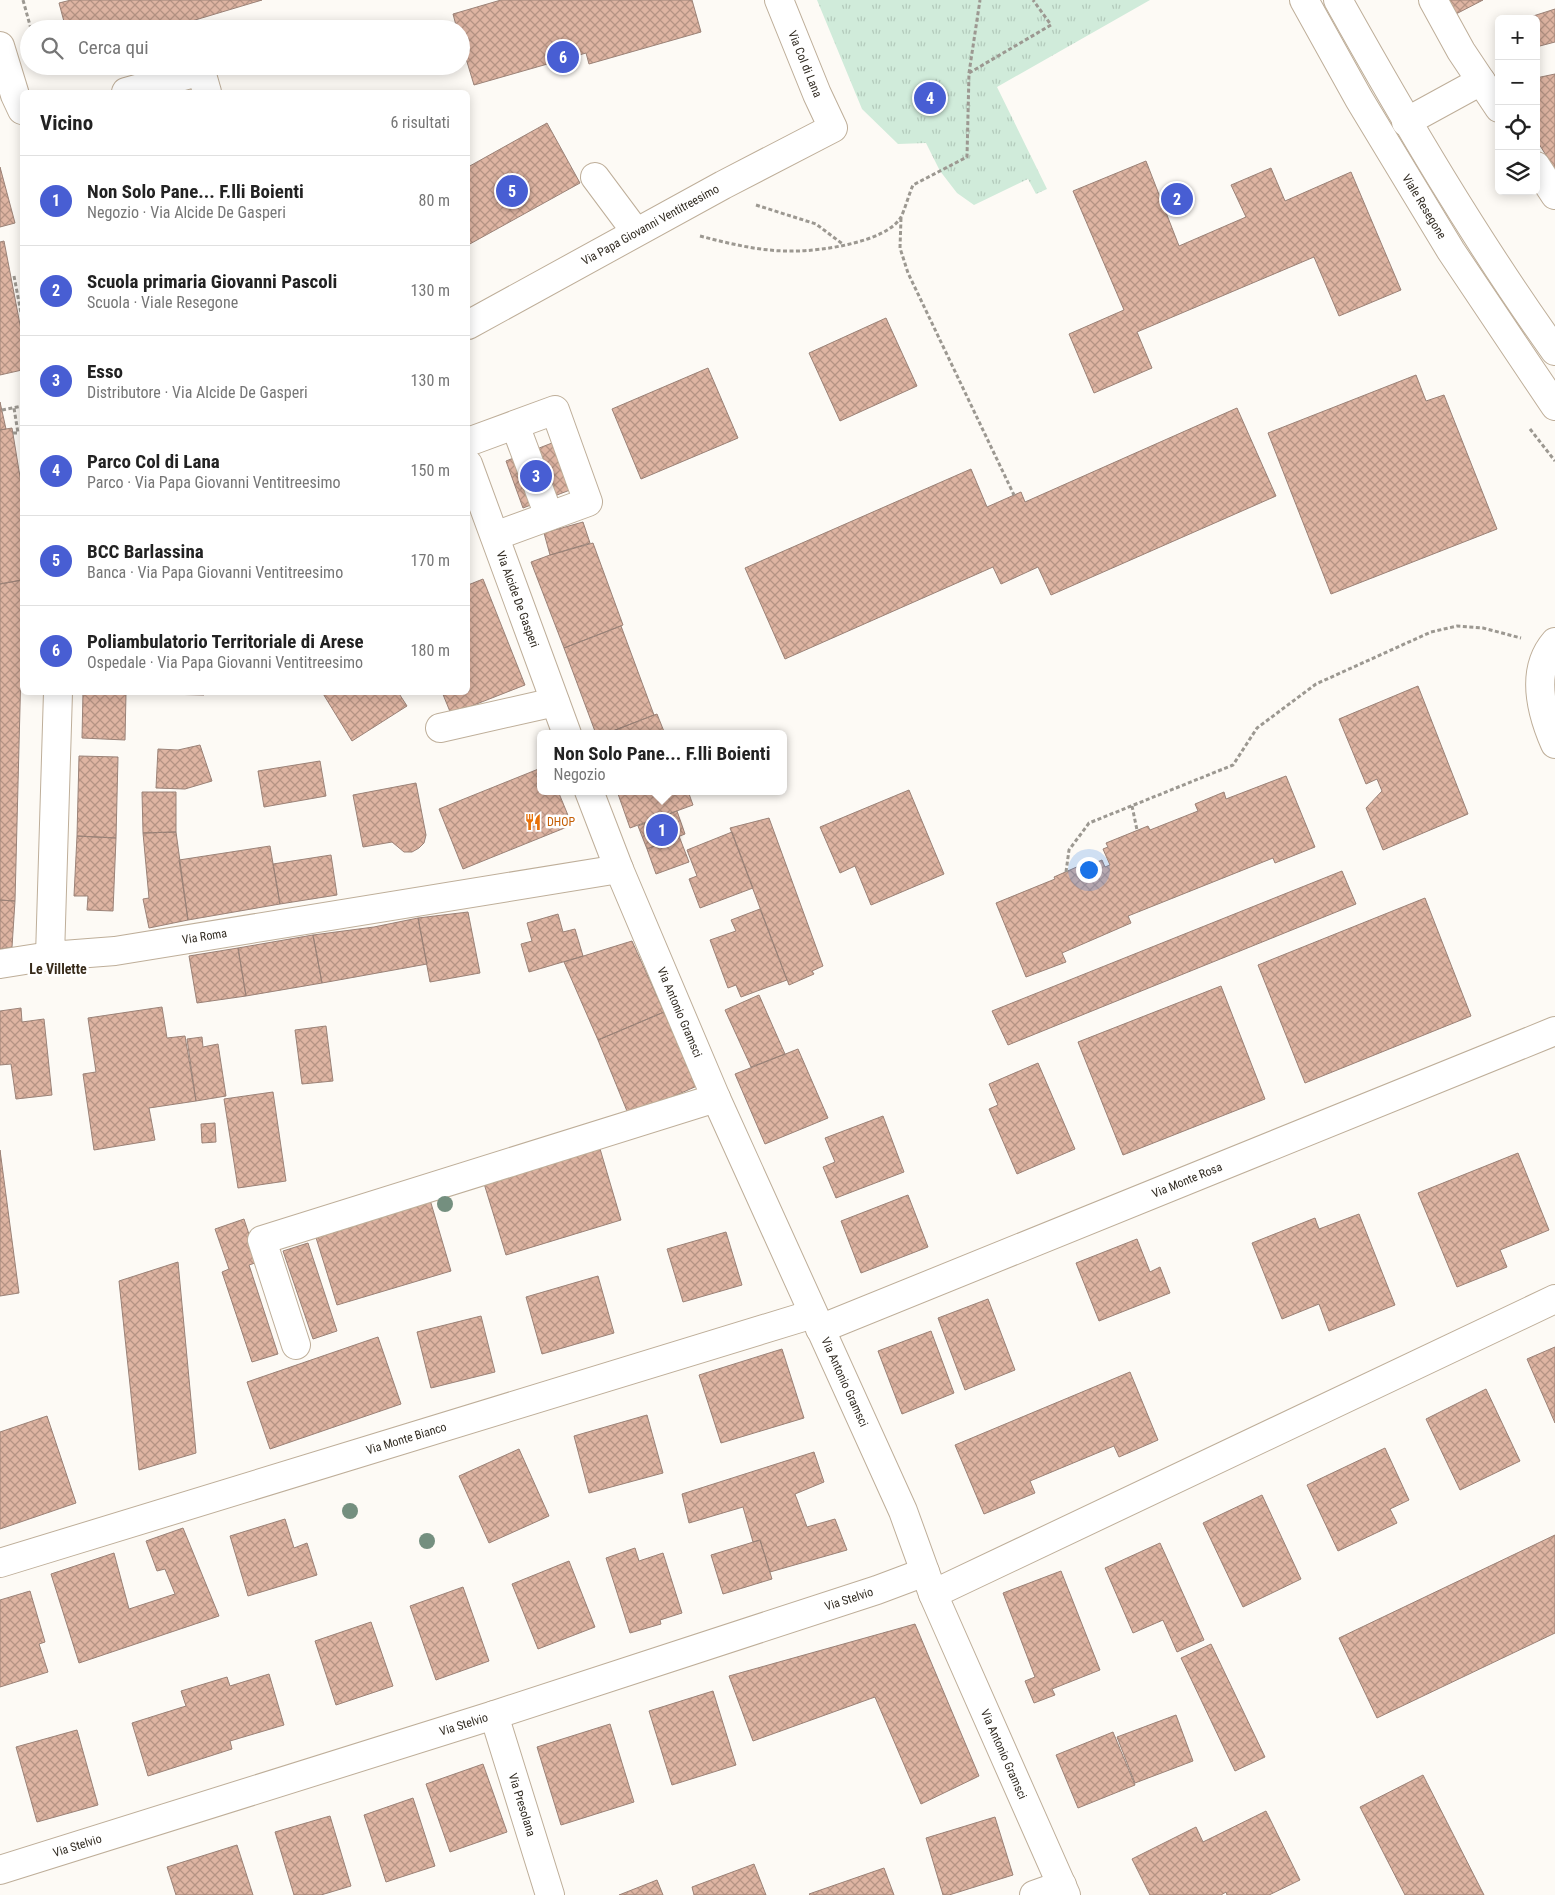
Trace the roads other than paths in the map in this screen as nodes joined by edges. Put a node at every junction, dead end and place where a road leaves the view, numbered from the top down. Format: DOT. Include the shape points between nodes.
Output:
graph roads {
  1 [pos="778,0"];
  2 [pos="1304,0"];
  3 [pos="1338,0"];
  4 [pos="1433,0"];
  5 [pos="0,46"];
  6 [pos="187,75"];
  7 [pos="202,75"];
  8 [pos="1481,82"];
  9 [pos="133,90"];
  10 [pos="206,90"];
  11 [pos="1497,105"];
  12 [pos="20,106"];
  13 [pos="1406,122"];
  14 [pos="833,128"];
  15 [pos="1540,172"];
  16 [pos="595,178"];
  17 [pos="1555,195"];
  18 [pos="636,232"];
  19 [pos="470,324"];
  20 [pos="1555,350"];
  21 [pos="1555,406"];
  22 [pos="515,425"];
  23 [pos="470,441"];
  24 [pos="470,469"];
  25 [pos="549,516"];
  26 [pos="495,536"];
  27 [pos="1554,643"];
  28 [pos="58,695"];
  29 [pos="555,702"];
  30 [pos="440,728"];
  31 [pos="566,730"];
  32 [pos="1555,744"];
  33 [pos="591,795"];
  34 [pos="619,869"];
  35 [pos="50,956"];
  36 [pos="0,964"];
  37 [pos="1555,1030"];
  38 [pos="716,1098"];
  39 [pos="1555,1299"];
  40 [pos="816,1321"];
  41 [pos="296,1346"];
  42 [pos="0,1563"];
  43 [pos="929,1583"];
  44 [pos="494,1714"];
  45 [pos="0,1870"];
  46 [pos="1064,1890"];
  47 [pos="550,1895"];
  48 [pos="1034,1895"];
  1 -- 14 [label="street, Via Col di Lana"];
  2 -- 21 [label="street, Viale Resegone" via="1359,99 1451,251"];
  3 -- 13 [label="street"];
  4 -- 8 [label="street"];
  5 -- 12 [label="street"];
  6 -- 9 [label="street"];
  7 -- 10 [label="street"];
  8 -- 11 [label="street"];
  8 -- 13 [label="street"];
  13 -- 20 [label="street" via="1515,294"];
  14 -- 18 [label="street, Via Papa Giovanni Ventitreesimo"];
  15 -- 17 [label="street"];
  16 -- 18 [label="street"];
  18 -- 19 [label="street, Via Papa Giovanni Ventitreesimo"];
  22 -- 23 [label="street"];
  22 -- 25 [label="street"];
  22 -- 25 [label="street" via="555,410 588,502"];
  24 -- 26 [label="street, Via Alcide De Gasperi"];
  25 -- 26 [label="street"];
  26 -- 29 [label="street, Via Alcide De Gasperi"];
  27 -- 32 [label="street" via="1542,665 1539,690"];
  28 -- 35 [label="street"];
  29 -- 30 [label="street"];
  29 -- 31 [label="street, Via Alcide De Gasperi"];
  33 -- 34 [label="street"];
  34 -- 35 [label="street, Via Roma" via="114,951"];
  34 -- 38 [label="street, Via Antonio Gramsci"];
  35 -- 36 [label="street, Via Roma"];
  37 -- 40 [label="street, Via Monte Rosa" via="1019,1248"];
  38 -- 40 [label="street, Via Antonio Gramsci"];
  38 -- 41 [label="street" via="262,1240"];
  39 -- 43 [label="street, Via Stelvio"];
  40 -- 42 [label="street, Via Monte Bianco"];
  40 -- 43 [label="street, Via Antonio Gramsci" via="903,1511"];
  43 -- 44 [label="street, Via Stelvio" via="877,1590"];
  43 -- 46 [label="street, Via Antonio Gramsci"];
  44 -- 45 [label="street, Via Stelvio"];
  44 -- 47 [label="street, Via Presolana"];
  46 -- 48 [label="street"];
}
